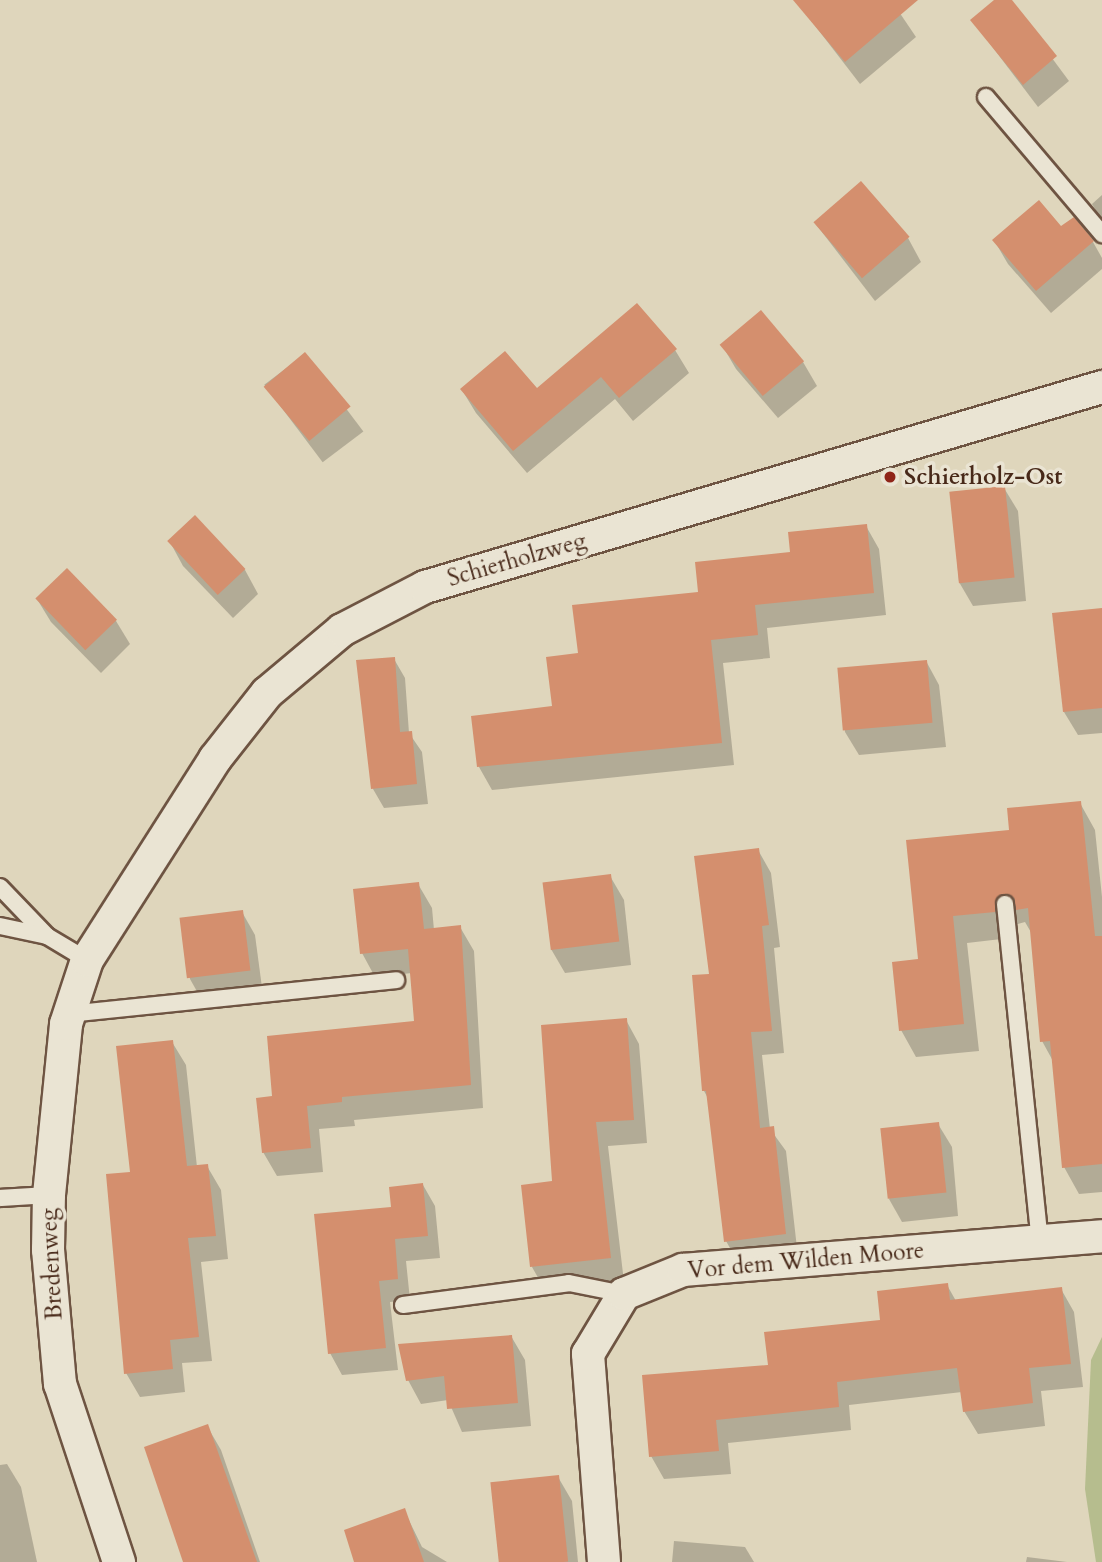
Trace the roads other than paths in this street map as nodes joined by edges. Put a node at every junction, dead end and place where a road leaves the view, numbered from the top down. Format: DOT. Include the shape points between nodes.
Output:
graph roads {
  1 [pos="986,97"];
  2 [pos="1102,234"];
  3 [pos="1102,387"];
  4 [pos="0,887"];
  5 [pos="1004,904"];
  6 [pos="0,926"];
  7 [pos="47,936"];
  8 [pos="87,960"];
  9 [pos="396,980"];
  10 [pos="69,1014"];
  11 [pos="49,1195"];
  12 [pos="0,1198"];
  13 [pos="1102,1236"];
  14 [pos="1040,1241"];
  15 [pos="624,1294"];
  16 [pos="403,1305"];
  17 [pos="119,1562"];
  18 [pos="604,1562"];
  1 -- 2 [label="lane"];
  3 -- 8 [label="street, Schierholzweg" via="425,587 342,630 267,694 215,759"];
  4 -- 7 [label="lane"];
  5 -- 14 [label="lane"];
  6 -- 7 [label="lane"];
  7 -- 8 [label="lane"];
  8 -- 10 [label="street, Bredenweg"];
  9 -- 10 [label="lane"];
  10 -- 11 [label="street, Bredenweg"];
  11 -- 12 [label="lane"];
  11 -- 17 [label="street, Bredenweg" via="48,1250 60,1384"];
  13 -- 14 [label="street, Vor dem Wilden Moore"];
  14 -- 15 [label="street, Vor dem Wilden Moore" via="683,1270"];
  15 -- 16 [label="lane" via="569,1283"];
  15 -- 18 [label="street" via="588,1354"];
}
